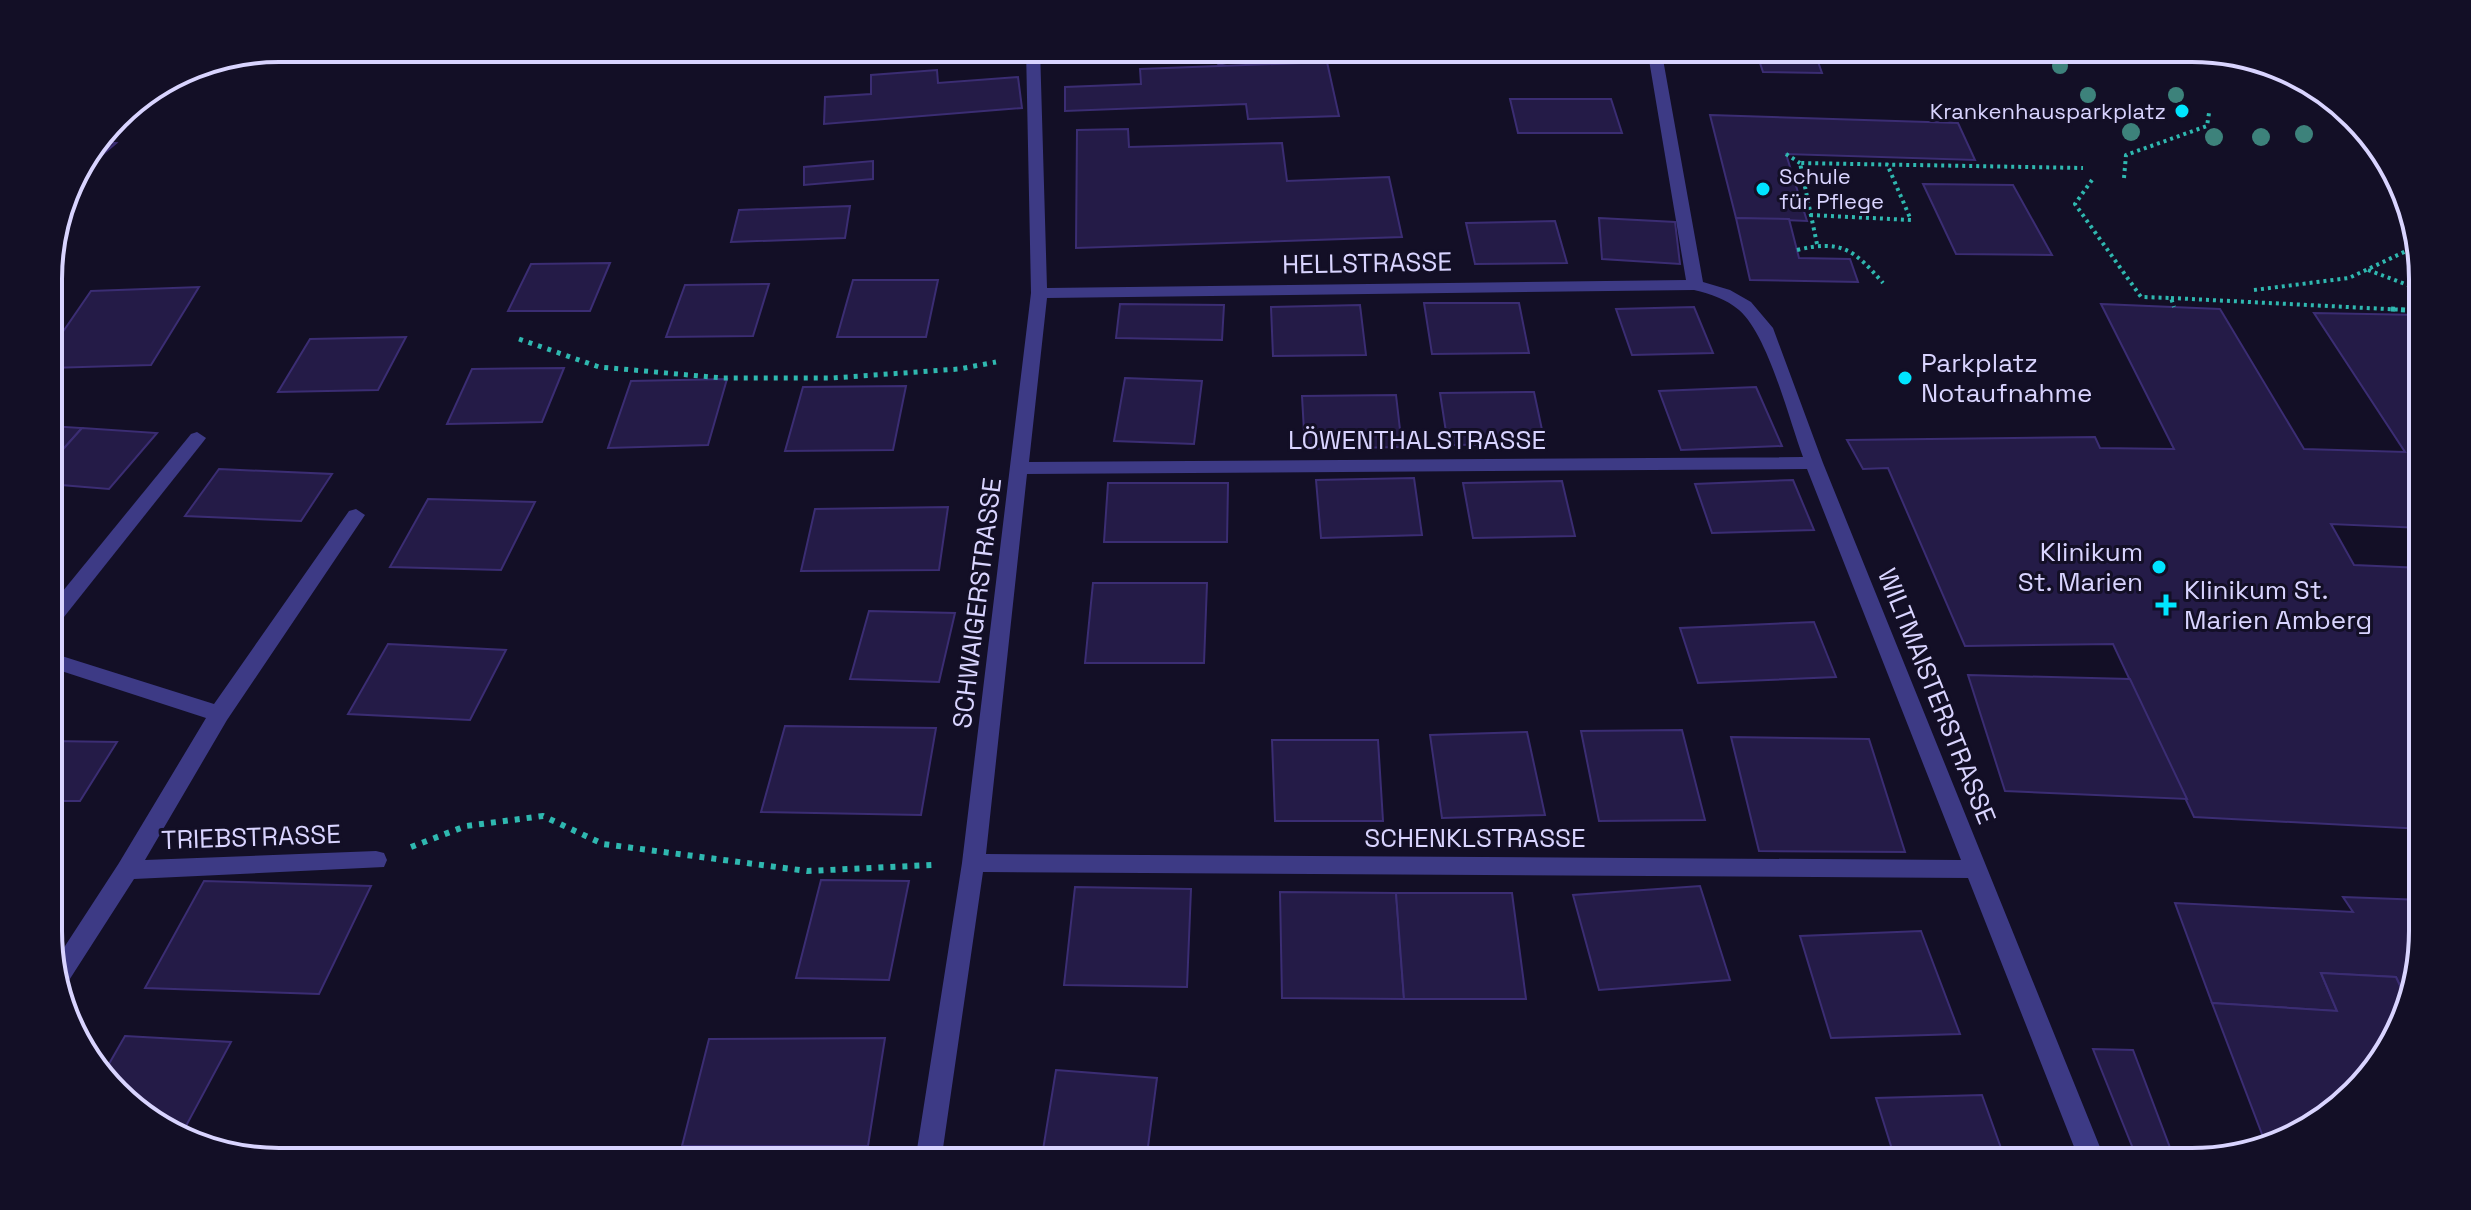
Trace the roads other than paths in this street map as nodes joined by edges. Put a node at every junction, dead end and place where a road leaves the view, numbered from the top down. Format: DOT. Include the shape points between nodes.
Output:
graph roads {
  1 [pos="1033,62"];
  2 [pos="1656,62"];
  3 [pos="1695,285"];
  4 [pos="1039,293"];
  5 [pos="197,438"];
  6 [pos="1814,463"];
  7 [pos="1019,468"];
  8 [pos="356,515"];
  9 [pos="62,606"];
  10 [pos="62,663"];
  11 [pos="219,714"];
  12 [pos="376,860"];
  13 [pos="973,863"];
  14 [pos="1976,869"];
  15 [pos="127,870"];
  16 [pos="65,965"];
  17 [pos="930,1148"];
  18 [pos="2087,1148"];
  1 -- 4 [label="street, SCHWAIGERSTRASSE"];
  2 -- 3 [label="street"];
  3 -- 4 [label="street, HELLSTRASSE"];
  3 -- 6 [label="street, WILTMAISTERSTRASSE" via="1724,293 1765,328"];
  4 -- 7 [label="street, SCHWAIGERSTRASSE"];
  5 -- 9 [label="street"];
  6 -- 7 [label="street, LÖWENTHALSTRASSE"];
  6 -- 14 [label="street, WILTMAISTERSTRASSE"];
  7 -- 13 [label="street, SCHWAIGERSTRASSE"];
  8 -- 11 [label="street, TRIEBSTRASSE"];
  10 -- 11 [label="street"];
  11 -- 15 [label="street, TRIEBSTRASSE"];
  12 -- 15 [label="street, TRIEBSTRASSE"];
  13 -- 14 [label="street, SCHENKLSTRASSE"];
  13 -- 17 [label="street, SCHWAIGERSTRASSE"];
  14 -- 18 [label="street, WILTMAISTERSTRASSE"];
  15 -- 16 [label="street, TRIEBSTRASSE"];
}
